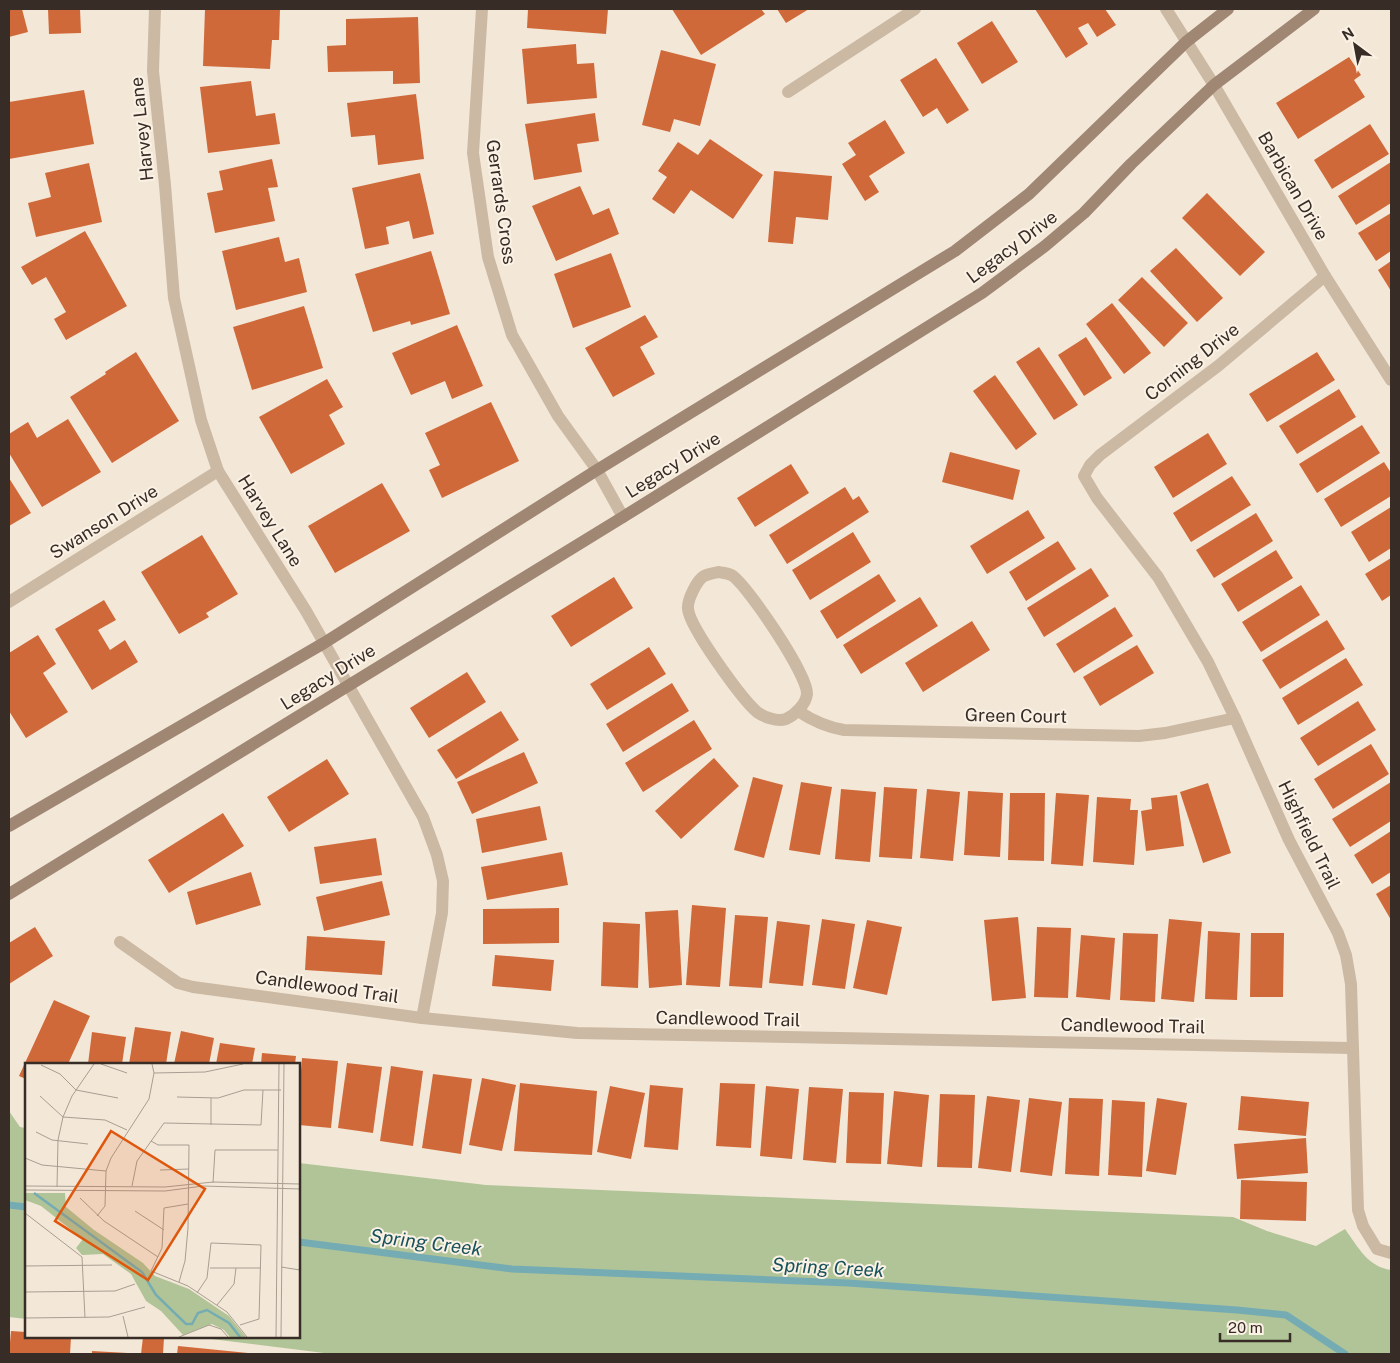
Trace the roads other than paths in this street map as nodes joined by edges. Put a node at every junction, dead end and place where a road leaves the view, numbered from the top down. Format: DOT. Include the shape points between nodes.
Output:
graph roads {
  1 [pos="155,9"];
  2 [pos="482,9"];
  3 [pos="915,9"];
  4 [pos="1166,9"];
  5 [pos="1228,9"];
  6 [pos="1314,9"];
  7 [pos="1186,42"];
  8 [pos="1214,85"];
  9 [pos="788,92"];
  10 [pos="1325,276"];
  11 [pos="1391,380"];
  12 [pos="597,470"];
  13 [pos="218,471"];
  14 [pos="1084,476"];
  15 [pos="623,517"];
  16 [pos="9,602"];
  17 [pos="324,643"];
  18 [pos="348,685"];
  19 [pos="798,711"];
  20 [pos="1235,718"];
  21 [pos="9,826"];
  22 [pos="9,894"];
  23 [pos="120,942"];
  24 [pos="422,1018"];
  25 [pos="1352,1048"];
  26 [pos="1391,1253"];
  1 -- 13 [label="street, Harvey Lane" via="153,71 174,298 201,420"];
  2 -- 12 [label="street, Gerrards Cross" via="473,153 488,256 512,335 558,416"];
  3 -- 9 [label="street"];
  4 -- 7 [label="street, Barbican Drive"];
  5 -- 7 [label="main road, Legacy Drive"];
  6 -- 8 [label="main road, Legacy Drive"];
  7 -- 8 [label="street, Barbican Drive"];
  7 -- 12 [label="main road, Legacy Drive" via="1029,194 956,251"];
  8 -- 10 [label="street, Barbican Drive"];
  8 -- 15 [label="main road, Legacy Drive" via="1084,213 982,293"];
  10 -- 11 [label="street, Barbican Drive"];
  10 -- 14 [label="street, Corning Drive" via="1218,366 1100,455"];
  12 -- 15 [label="street, Gerrards Cross"];
  12 -- 17 [label="main road, Legacy Drive"];
  13 -- 16 [label="street, Swanson Drive"];
  13 -- 17 [label="street, Harvey Lane"];
  14 -- 20 [label="street, Highfield Trail" via="1158,578 1208,662"];
  15 -- 18 [label="main road, Legacy Drive"];
  17 -- 18 [label="street, Harvey Lane"];
  17 -- 21 [label="main road, Legacy Drive"];
  18 -- 22 [label="main road, Legacy Drive"];
  18 -- 24 [label="street, Harvey Lane" via="424,817 443,881 442,912"];
  19 -- 19 [label="street" via="807,694 805,682 769,621 732,575 719,572 703,576 691,593 688,608 692,622 724,673 765,716 785,719"];
  19 -- 20 [label="street, Green Court" via="814,722 844,730 1130,736 1165,733"];
  20 -- 25 [label="street, Highfield Trail" via="1289,840 1338,932 1351,984"];
  23 -- 24 [label="street, Candlewood Trail" via="178,983 193,987"];
  24 -- 25 [label="street, Candlewood Trail" via="577,1033"];
  25 -- 26 [label="street, Highfield Trail" via="1358,1210 1363,1226 1377,1249"];
}
